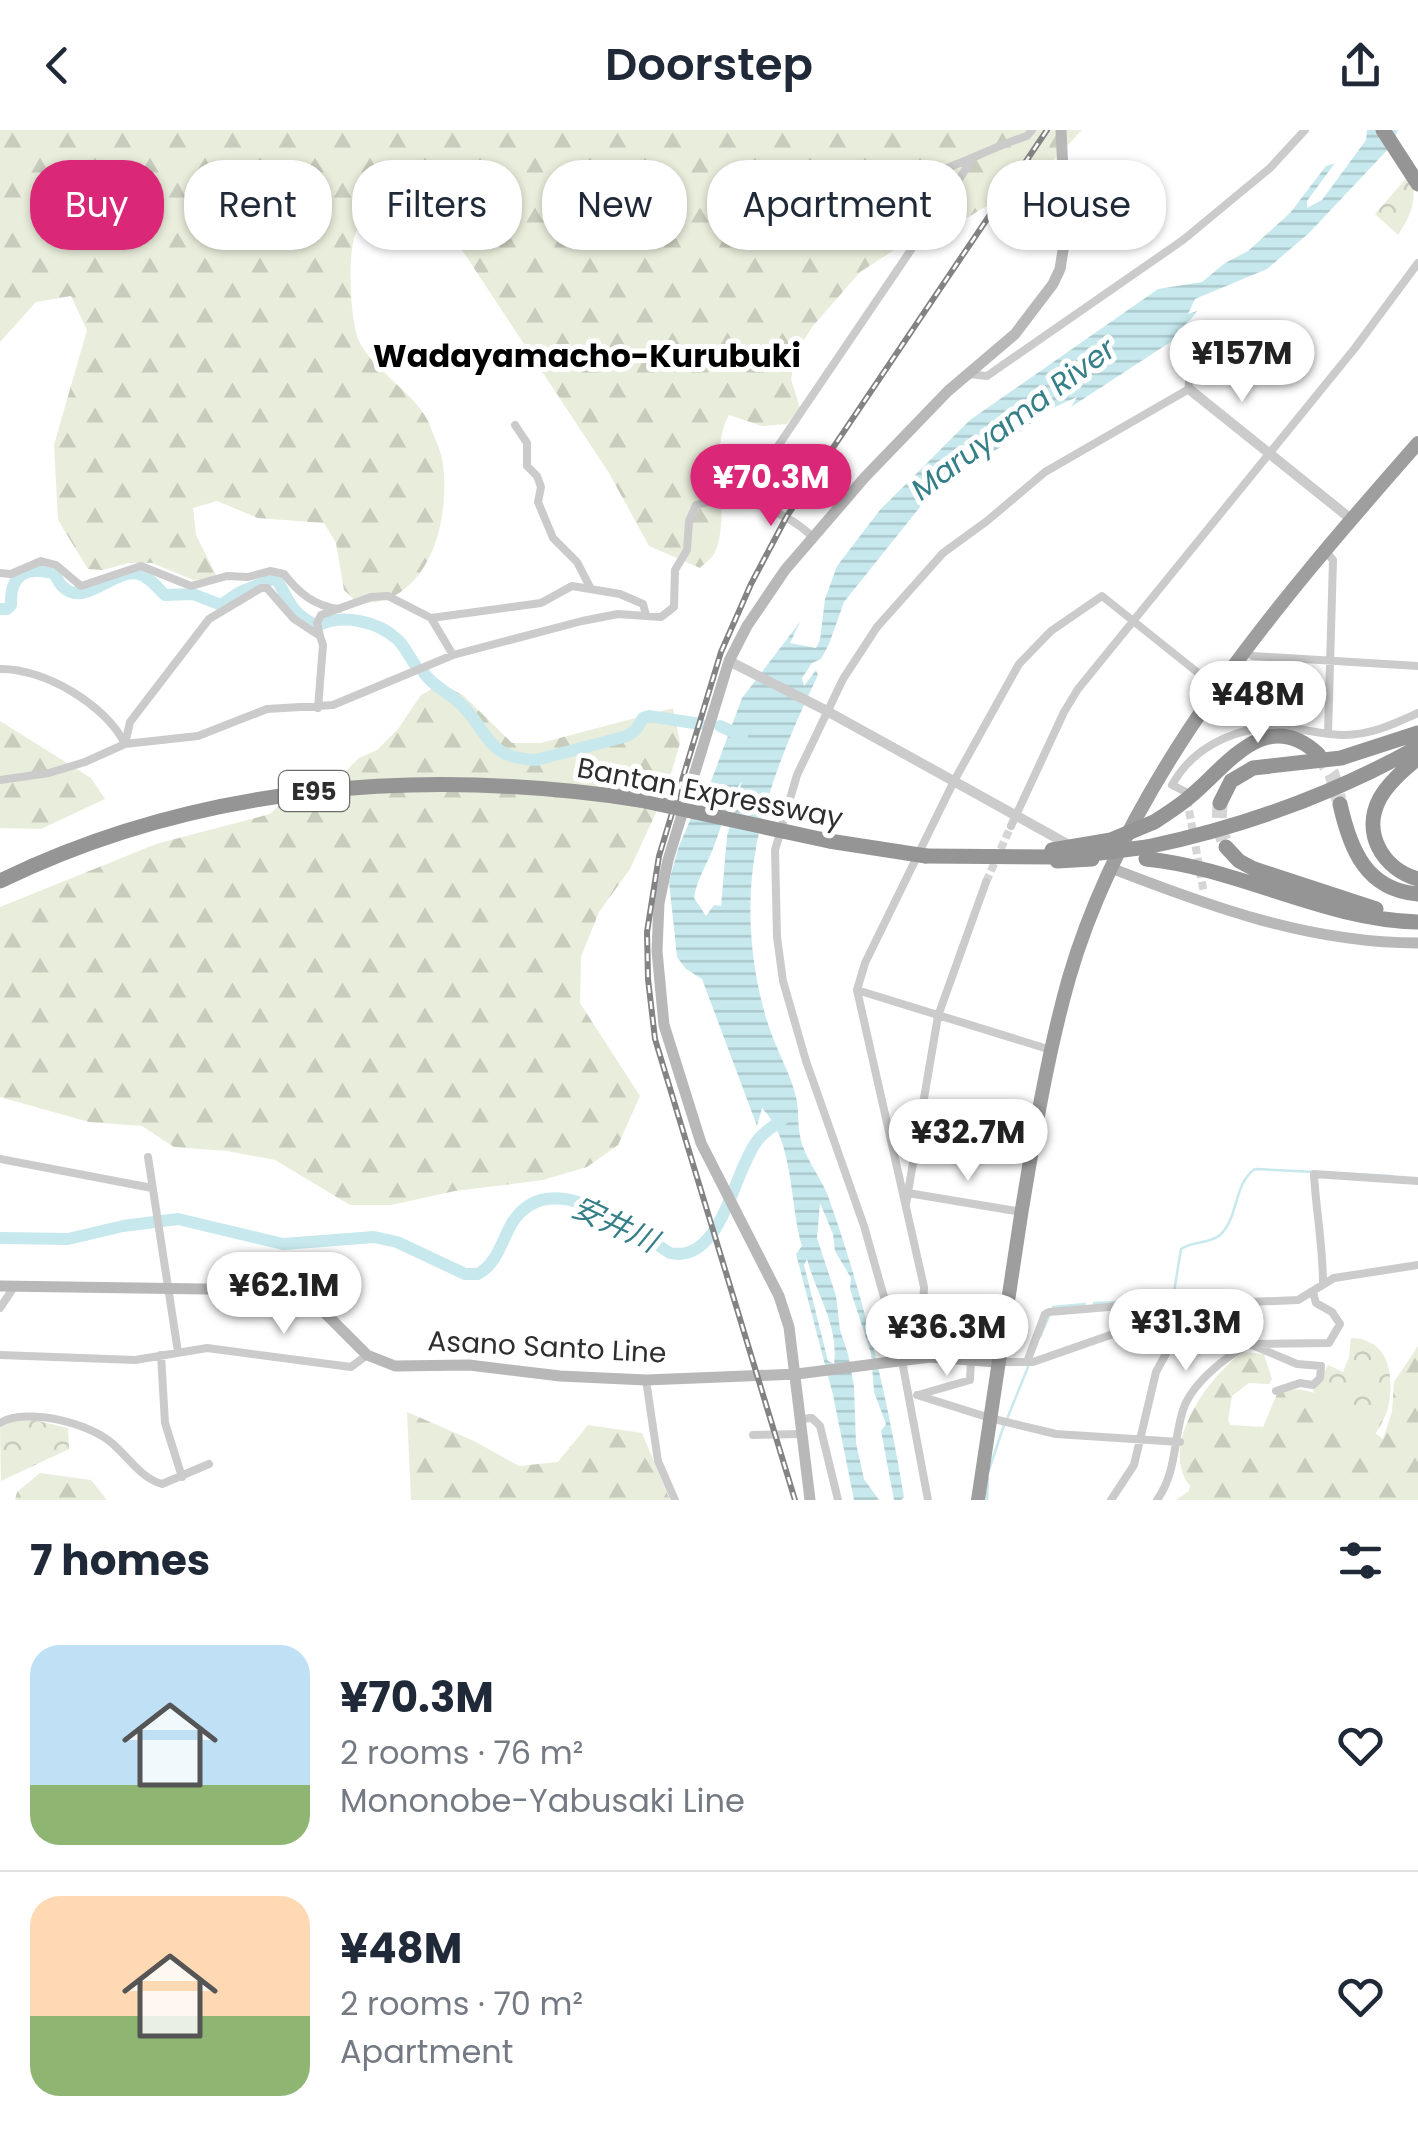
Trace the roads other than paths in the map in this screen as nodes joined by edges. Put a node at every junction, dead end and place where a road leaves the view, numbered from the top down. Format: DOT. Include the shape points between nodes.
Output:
graph roads {
  1 [pos="1032,130"];
  2 [pos="1061,130"];
  3 [pos="1305,130"];
  4 [pos="1382,130"];
  5 [pos="974,156"];
  6 [pos="965,160"];
  7 [pos="1418,184"];
  8 [pos="1418,263"];
  9 [pos="1232,335"];
  10 [pos="968,374"];
  11 [pos="1190,388"];
  12 [pos="515,425"];
  13 [pos="1418,443"];
  14 [pos="1270,452"];
  15 [pos="740,502"];
  16 [pos="1352,518"];
  17 [pos="812,536"];
  18 [pos="1326,552"];
  19 [pos="0,572"];
  20 [pos="590,588"];
  21 [pos="339,609"];
  22 [pos="646,615"];
  23 [pos="431,618"];
  24 [pos="1134,621"];
  25 [pos="319,630"];
  26 [pos="1246,652"];
  27 [pos="453,655"];
  28 [pos="1329,660"];
  29 [pos="730,661"];
  30 [pos="1418,666"];
  31 [pos="0,670"];
  32 [pos="1217,688"];
  33 [pos="318,708"];
  34 [pos="824,709"];
  35 [pos="1418,713"];
  36 [pos="1328,734"];
  37 [pos="1418,736"];
  38 [pos="126,744"];
  39 [pos="1418,747"];
  40 [pos="1318,754"];
  41 [pos="1418,758"];
  42 [pos="0,780"];
  43 [pos="954,780"];
  44 [pos="1186,792"];
  45 [pos="1220,803"];
  46 [pos="1340,804"];
  47 [pos="1013,820"];
  48 [pos="1241,824"];
  49 [pos="1226,847"];
  50 [pos="1146,853"];
  51 [pos="1055,856"];
  52 [pos="1112,868"];
  53 [pos="1418,879"];
  54 [pos="0,881"];
  55 [pos="986,882"];
  56 [pos="1418,894"];
  57 [pos="1418,921"];
  58 [pos="1418,943"];
  59 [pos="857,990"];
  60 [pos="938,1016"];
  61 [pos="1051,1050"];
  62 [pos="148,1157"];
  63 [pos="0,1159"];
  64 [pos="1418,1182"];
  65 [pos="152,1188"];
  66 [pos="908,1193"];
  67 [pos="905,1208"];
  68 [pos="1022,1212"];
  69 [pos="1418,1265"];
  70 [pos="1323,1283"];
  71 [pos="7,1286"];
  72 [pos="167,1288"];
  73 [pos="1313,1292"];
  74 [pos="0,1308"];
  75 [pos="1184,1310"];
  76 [pos="1250,1344"];
  77 [pos="178,1352"];
  78 [pos="0,1354"];
  79 [pos="161,1355"];
  80 [pos="368,1355"];
  81 [pos="971,1360"];
  82 [pos="899,1361"];
  83 [pos="996,1362"];
  84 [pos="1027,1362"];
  85 [pos="797,1374"];
  86 [pos="646,1380"];
  87 [pos="1276,1391"];
  88 [pos="913,1396"];
  89 [pos="802,1418"];
  90 [pos="990,1418"];
  91 [pos="0,1423"];
  92 [pos="803,1434"];
  93 [pos="753,1436"];
  94 [pos="1141,1441"];
  95 [pos="1179,1442"];
  96 [pos="209,1464"];
  97 [pos="182,1477"];
  98 [pos="1114,1499"];
  99 [pos="676,1500"];
  100 [pos="810,1500"];
  101 [pos="838,1500"];
  102 [pos="928,1500"];
  103 [pos="978,1500"];
  104 [pos="1157,1500"];
  1 -- 5 [label="street"];
  2 -- 10 [label="main road" via="1066,232 1060,269 1015,334"];
  3 -- 10 [label="street" via="1183,240 987,376"];
  4 -- 7 [label="highway"];
  5 -- 6 [label="street"];
  5 -- 15 [label="street"];
  8 -- 14 [label="street"];
  9 -- 11 [label="street" via="1192,366"];
  10 -- 17 [label="main road"];
  11 -- 14 [label="street"];
  11 -- 34 [label="street" via="1045,472 942,553 877,627"];
  12 -- 20 [label="street" via="527,443 527,466 541,486 538,502 549,530"];
  13 -- 16 [label="highway"];
  14 -- 16 [label="street"];
  14 -- 24 [label="street"];
  15 -- 17 [label="street" via="778,512"];
  15 -- 22 [label="street" via="696,505 687,550 674,570 674,607 661,617"];
  16 -- 18 [label="highway"];
  17 -- 29 [label="main road" via="763,600"];
  18 -- 26 [label="highway"];
  18 -- 28 [label="street" via="1333,560"];
  19 -- 21 [label="street" via="11,574 41,560 80,586 141,566 191,586 270,572 284,574 310,600"];
  20 -- 22 [label="street" via="643,604"];
  20 -- 23 [label="street" via="572,586 541,603"];
  21 -- 23 [label="street" via="388,596"];
  21 -- 25 [label="street" via="321,614"];
  22 -- 27 [label="street" via="582,621"];
  23 -- 27 [label="street"];
  24 -- 32 [label="street"];
  24 -- 43 [label="street" via="1102,596 1052,632 1019,664"];
  24 -- 47 [label="street" via="1064,712"];
  25 -- 33 [label="street"];
  25 -- 38 [label="street" via="294,619 267,588 209,618 130,722"];
  26 -- 28 [label="street"];
  26 -- 32 [label="highway"];
  27 -- 33 [label="street"];
  28 -- 30 [label="street"];
  28 -- 36 [label="street"];
  29 -- 34 [label="street"];
  29 -- 85 [label="main road" via="668,860 659,903 659,989 671,1054 701,1142 779,1296"];
  31 -- 38 [label="street" via="70,690 107,716"];
  32 -- 52 [label="highway" via="1151,789"];
  33 -- 38 [label="street" via="267,708 198,736"];
  34 -- 43 [label="street"];
  34 -- 82 [label="street" via="775,850 777,937 789,1006 864,1226"];
  35 -- 36 [label="street" via="1372,732"];
  36 -- 44 [label="street" via="1265,727 1234,733 1176,778 1172,785"];
  37 -- 45 [label="highway" via="1341,758 1254,768 1232,782"];
  37 -- 48 [label="highway"];
  38 -- 42 [label="street" via="48,773"];
  39 -- 48 [label="highway" via="1309,801"];
  40 -- 51 [label="highway, bridge" via="1292,739 1253,742 1154,822"];
  41 -- 53 [label="highway" via="1382,795 1373,826 1388,862"];
  43 -- 47 [label="street"];
  43 -- 59 [label="street"];
  46 -- 56 [label="highway" via="1366,870 1390,888"];
  47 -- 52 [label="street"];
  48 -- 50 [label="highway"];
  49 -- 57 [label="highway" via="1254,869"];
  50 -- 51 [label="highway, bridge"];
  50 -- 57 [label="highway" via="1370,916"];
  51 -- 54 [label="highway, Bantan Expressway / E95, bridge" via="926,856 640,800 477,784 391,785 208,809 134,828"];
  52 -- 58 [label="main road" via="1319,935"];
  52 -- 61 [label="highway" via="1070,976"];
  55 -- 60 [label="street"];
  59 -- 60 [label="street"];
  59 -- 67 [label="street"];
  60 -- 61 [label="street"];
  60 -- 66 [label="street"];
  61 -- 68 [label="highway"];
  62 -- 65 [label="street"];
  63 -- 65 [label="street"];
  64 -- 70 [label="street" via="1314,1174"];
  65 -- 72 [label="street"];
  66 -- 67 [label="street"];
  66 -- 68 [label="street"];
  67 -- 82 [label="street" via="924,1288 914,1342"];
  68 -- 83 [label="highway"];
  69 -- 70 [label="street"];
  70 -- 73 [label="street"];
  71 -- 72 [label="main road"];
  71 -- 74 [label="street"];
  72 -- 77 [label="street"];
  72 -- 80 [label="main road" via="302,1295"];
  73 -- 75 [label="street" via="1298,1300"];
  73 -- 76 [label="street" via="1316,1304 1340,1324 1329,1343"];
  75 -- 84 [label="street"];
  75 -- 84 [label="street" via="1180,1300 1049,1312"];
  75 -- 94 [label="street" via="1156,1372"];
  76 -- 87 [label="street" via="1297,1364 1321,1366 1313,1385"];
  76 -- 95 [label="street" via="1231,1354 1191,1396"];
  77 -- 79 [label="street"];
  77 -- 80 [label="street" via="207,1348 351,1366"];
  78 -- 79 [label="street" via="135,1360"];
  79 -- 97 [label="street" via="165,1423"];
  80 -- 86 [label="main road, Asano Santo Line" via="395,1366"];
  81 -- 82 [label="main road, Asano Santo Line"];
  81 -- 83 [label="main road, Asano Santo Line"];
  81 -- 88 [label="street" via="970,1380"];
  82 -- 85 [label="main road, Asano Santo Line"];
  82 -- 88 [label="street"];
  83 -- 84 [label="street"];
  83 -- 90 [label="highway"];
  85 -- 86 [label="main road, Asano Santo Line"];
  85 -- 89 [label="main road"];
  86 -- 99 [label="street" via="658,1461"];
  88 -- 90 [label="street"];
  88 -- 102 [label="street"];
  89 -- 92 [label="main road"];
  89 -- 101 [label="street" via="820,1426"];
  90 -- 94 [label="street" via="1056,1434"];
  90 -- 103 [label="highway"];
  91 -- 97 [label="street" via="30,1415 76,1425 110,1440 150,1481"];
  92 -- 93 [label="street"];
  92 -- 100 [label="main road"];
  94 -- 95 [label="street"];
  94 -- 98 [label="street"];
  95 -- 104 [label="street"];
  96 -- 97 [label="street"];
}
